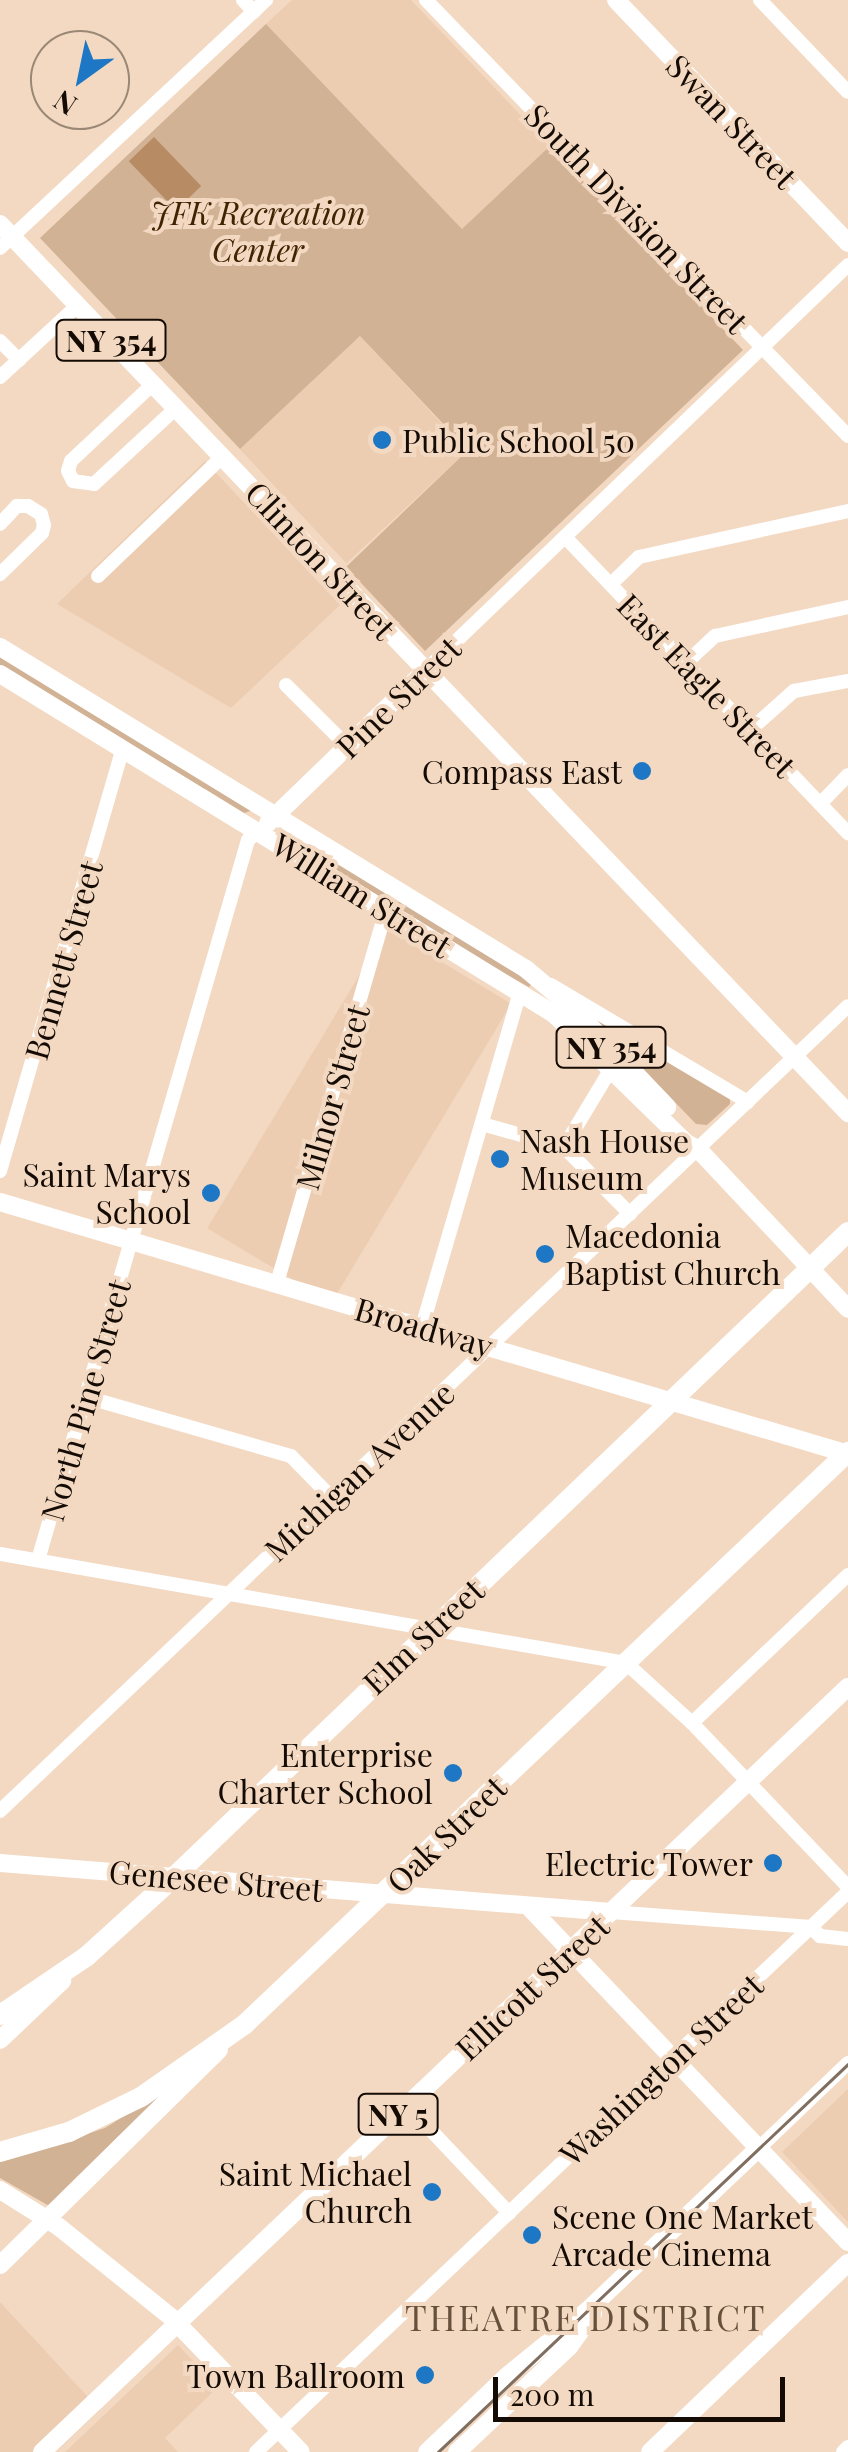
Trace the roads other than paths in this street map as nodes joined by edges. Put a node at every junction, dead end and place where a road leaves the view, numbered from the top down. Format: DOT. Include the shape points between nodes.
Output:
graph roads {
  1 [pos="266,0"];
  2 [pos="426,0"];
  3 [pos="616,0"];
  4 [pos="760,0"];
  5 [pos="248,6"];
  6 [pos="848,92"];
  7 [pos="4,237"];
  8 [pos="848,243"];
  9 [pos="848,265"];
  10 [pos="78,305"];
  11 [pos="0,340"];
  12 [pos="762,347"];
  13 [pos="18,360"];
  14 [pos="0,377"];
  15 [pos="153,384"];
  16 [pos="176,408"];
  17 [pos="848,436"];
  18 [pos="223,456"];
  19 [pos="848,511"];
  20 [pos="0,524"];
  21 [pos="565,536"];
  22 [pos="0,574"];
  23 [pos="98,576"];
  24 [pos="611,584"];
  25 [pos="848,607"];
  26 [pos="0,647"];
  27 [pos="686,663"];
  28 [pos="426,670"];
  29 [pos="0,674"];
  30 [pos="848,681"];
  31 [pos="286,684"];
  32 [pos="750,730"];
  33 [pos="348,746"];
  34 [pos="124,749"];
  35 [pos="848,775"];
  36 [pos="820,804"];
  37 [pos="275,816"];
  38 [pos="258,832"];
  39 [pos="848,833"];
  40 [pos="386,910"];
  41 [pos="544,982"];
  42 [pos="520,992"];
  43 [pos="848,1006"];
  44 [pos="795,1057"];
  45 [pos="612,1068"];
  46 [pos="748,1102"];
  47 [pos="848,1113"];
  48 [pos="482,1124"];
  49 [pos="564,1147"];
  50 [pos="698,1149"];
  51 [pos="0,1170"];
  52 [pos="0,1202"];
  53 [pos="630,1214"];
  54 [pos="848,1232"];
  55 [pos="131,1240"];
  56 [pos="809,1267"];
  57 [pos="277,1284"];
  58 [pos="848,1309"];
  59 [pos="422,1326"];
  60 [pos="490,1346"];
  61 [pos="86,1396"];
  62 [pos="672,1402"];
  63 [pos="848,1453"];
  64 [pos="331,1498"];
  65 [pos="0,1554"];
  66 [pos="38,1560"];
  67 [pos="848,1574"];
  68 [pos="230,1593"];
  69 [pos="432,1628"];
  70 [pos="626,1663"];
  71 [pos="848,1686"];
  72 [pos="692,1724"];
  73 [pos="748,1782"];
  74 [pos="0,1811"];
  75 [pos="0,1863"];
  76 [pos="174,1877"];
  77 [pos="848,1889"];
  78 [pos="384,1894"];
  79 [pos="528,1906"];
  80 [pos="610,1912"];
  81 [pos="811,1927"];
  82 [pos="848,1939"];
  83 [pos="570,1950"];
  84 [pos="87,1956"];
  85 [pos="0,2015"];
  86 [pos="244,2025"];
  87 [pos="0,2040"];
  88 [pos="673,2058"];
  89 [pos="848,2063"];
  90 [pos="848,2073"];
  91 [pos="407,2105"];
  92 [pos="762,2151"];
  93 [pos="0,2152"];
  94 [pos="0,2190"];
  95 [pos="509,2213"];
  96 [pos="48,2219"];
  97 [pos="848,2242"];
  98 [pos="848,2263"];
  99 [pos="0,2265"];
  100 [pos="177,2324"];
  101 [pos="280,2430"];
  102 [pos="42,2452"];
  103 [pos="256,2452"];
  104 [pos="301,2452"];
  105 [pos="428,2452"];
  106 [pos="457,2452"];
  107 [pos="650,2452"];
  1 -- 5 [label="street"];
  2 -- 12 [label="street, South Division Street"];
  3 -- 8 [label="main road, Swan Street"];
  4 -- 6 [label="street"];
  5 -- 7 [label="street"];
  7 -- 10 [label="main road, Clinton Street / NY 354"];
  9 -- 12 [label="street, Pine Street"];
  10 -- 13 [label="street"];
  10 -- 15 [label="main road, Clinton Street / NY 354"];
  11 -- 13 [label="street"];
  12 -- 17 [label="street, South Division Street"];
  12 -- 21 [label="street, Pine Street"];
  13 -- 14 [label="street"];
  15 -- 16 [label="main road, Clinton Street / NY 354"];
  15 -- 16 [label="street" via="70,461 73,481 94,484"];
  16 -- 18 [label="main road, Clinton Street / NY 354"];
  18 -- 23 [label="street"];
  18 -- 28 [label="main road, Clinton Street / NY 354"];
  19 -- 24 [label="street" via="639,557"];
  20 -- 22 [label="street" via="18,506 28,506 44,525"];
  21 -- 24 [label="street, East Eagle Street"];
  21 -- 28 [label="street, Pine Street"];
  24 -- 27 [label="street, East Eagle Street"];
  25 -- 27 [label="street" via="714,636"];
  26 -- 37 [label="main road, William Street / NY 354"];
  27 -- 32 [label="street, East Eagle Street"];
  28 -- 33 [label="main road, Pine Street"];
  28 -- 44 [label="main road, Clinton Street"];
  29 -- 34 [label="main road, William Street / NY 354"];
  30 -- 32 [label="street" via="794,691"];
  31 -- 33 [label="street"];
  32 -- 36 [label="street, East Eagle Street"];
  33 -- 37 [label="main road, Pine Street"];
  34 -- 38 [label="main road, William Street / NY 354"];
  34 -- 51 [label="street, Bennett Street"];
  35 -- 36 [label="street"];
  36 -- 39 [label="street, East Eagle Street"];
  37 -- 38 [label="main road, Pine Street"];
  37 -- 41 [label="main road, William Street / NY 354"];
  38 -- 40 [label="main road, William Street / NY 354"];
  38 -- 55 [label="street, Pine Street" via="248,840"];
  40 -- 42 [label="main road, William Street / NY 354"];
  40 -- 57 [label="street, Milnor Street"];
  41 -- 46 [label="street, William Street"];
  41 -- 50 [label="main road, William Street / NY 354" via="694,1135"];
  42 -- 45 [label="main road, William Street / NY 354" via="578,1032"];
  42 -- 48 [label="street"];
  43 -- 44 [label="street, Michigan Avenue"];
  44 -- 46 [label="street, Michigan Avenue"];
  44 -- 47 [label="main road, Clinton Street"];
  45 -- 49 [label="street"];
  45 -- 50 [label="main road, William Street / NY 354"];
  46 -- 50 [label="street, Michigan Avenue"];
  48 -- 49 [label="street"];
  48 -- 59 [label="street"];
  49 -- 53 [label="street"];
  50 -- 53 [label="street, Michigan Avenue"];
  50 -- 56 [label="main road, William Street / NY 354"];
  52 -- 55 [label="main road, Broadway"];
  53 -- 60 [label="street, Michigan Avenue"];
  54 -- 56 [label="highway, Elm Street"];
  55 -- 57 [label="main road, Broadway"];
  55 -- 61 [label="street, North Pine Street"];
  56 -- 58 [label="main road, William Street / NY 354"];
  56 -- 62 [label="highway, Elm Street"];
  57 -- 59 [label="main road, Broadway"];
  59 -- 60 [label="main road, Broadway"];
  60 -- 62 [label="main road, Broadway"];
  60 -- 64 [label="street, Michigan Avenue"];
  61 -- 64 [label="street" via="291,1456"];
  61 -- 66 [label="street, North Pine Street"];
  62 -- 63 [label="main road, Broadway"];
  62 -- 69 [label="highway, Elm Street"];
  63 -- 70 [label="highway, Oak Street"];
  64 -- 68 [label="street, Michigan Avenue"];
  65 -- 66 [label="street"];
  66 -- 68 [label="street"];
  67 -- 72 [label="street"];
  68 -- 69 [label="street"];
  68 -- 74 [label="street, Michigan Avenue"];
  69 -- 70 [label="street"];
  69 -- 76 [label="highway, Elm Street"];
  70 -- 72 [label="street"];
  70 -- 78 [label="highway, Oak Street"];
  71 -- 73 [label="main road, Ellicott Street / NY 5"];
  72 -- 73 [label="street"];
  73 -- 77 [label="street"];
  73 -- 80 [label="main road, Ellicott Street / NY 5"];
  75 -- 76 [label="main road, Genesee Street"];
  76 -- 78 [label="main road, Genesee Street"];
  76 -- 84 [label="highway, Elm Street"];
  77 -- 81 [label="street, Washington Street"];
  78 -- 79 [label="main road, Genesee Street"];
  78 -- 86 [label="highway, Oak Street"];
  79 -- 80 [label="main road, Genesee Street"];
  79 -- 83 [label="main road"];
  80 -- 81 [label="street, Genesee Street"];
  80 -- 83 [label="main road, Ellicott Street / NY 5"];
  81 -- 82 [label="street, Genesee Street" via="820,1936"];
  81 -- 88 [label="street, Washington Street"];
  83 -- 88 [label="main road"];
  83 -- 91 [label="main road, Ellicott Street / NY 5"];
  84 -- 85 [label="highway"];
  84 -- 87 [label="main road, Elm Street"];
  86 -- 93 [label="highway" via="141,2097 68,2132"];
  86 -- 96 [label="main road, Oak Street"];
  88 -- 92 [label="main road"];
  88 -- 95 [label="street, Washington Street"];
  89 -- 92 [label="street"];
  90 -- 92 [label="street"];
  91 -- 95 [label="street"];
  91 -- 100 [label="main road, Ellicott Street / NY 5"];
  92 -- 97 [label="main road"];
  92 -- 105 [label="main road"];
  92 -- 106 [label="main road"];
  94 -- 96 [label="main road"];
  95 -- 101 [label="street, Washington Street"];
  96 -- 99 [label="main road, Oak Street"];
  96 -- 100 [label="main road"];
  98 -- 107 [label="main road"];
  100 -- 101 [label="main road"];
  100 -- 102 [label="main road, Ellicott Street / NY 5"];
  101 -- 103 [label="street, Washington Street"];
  101 -- 104 [label="main road"];
}
